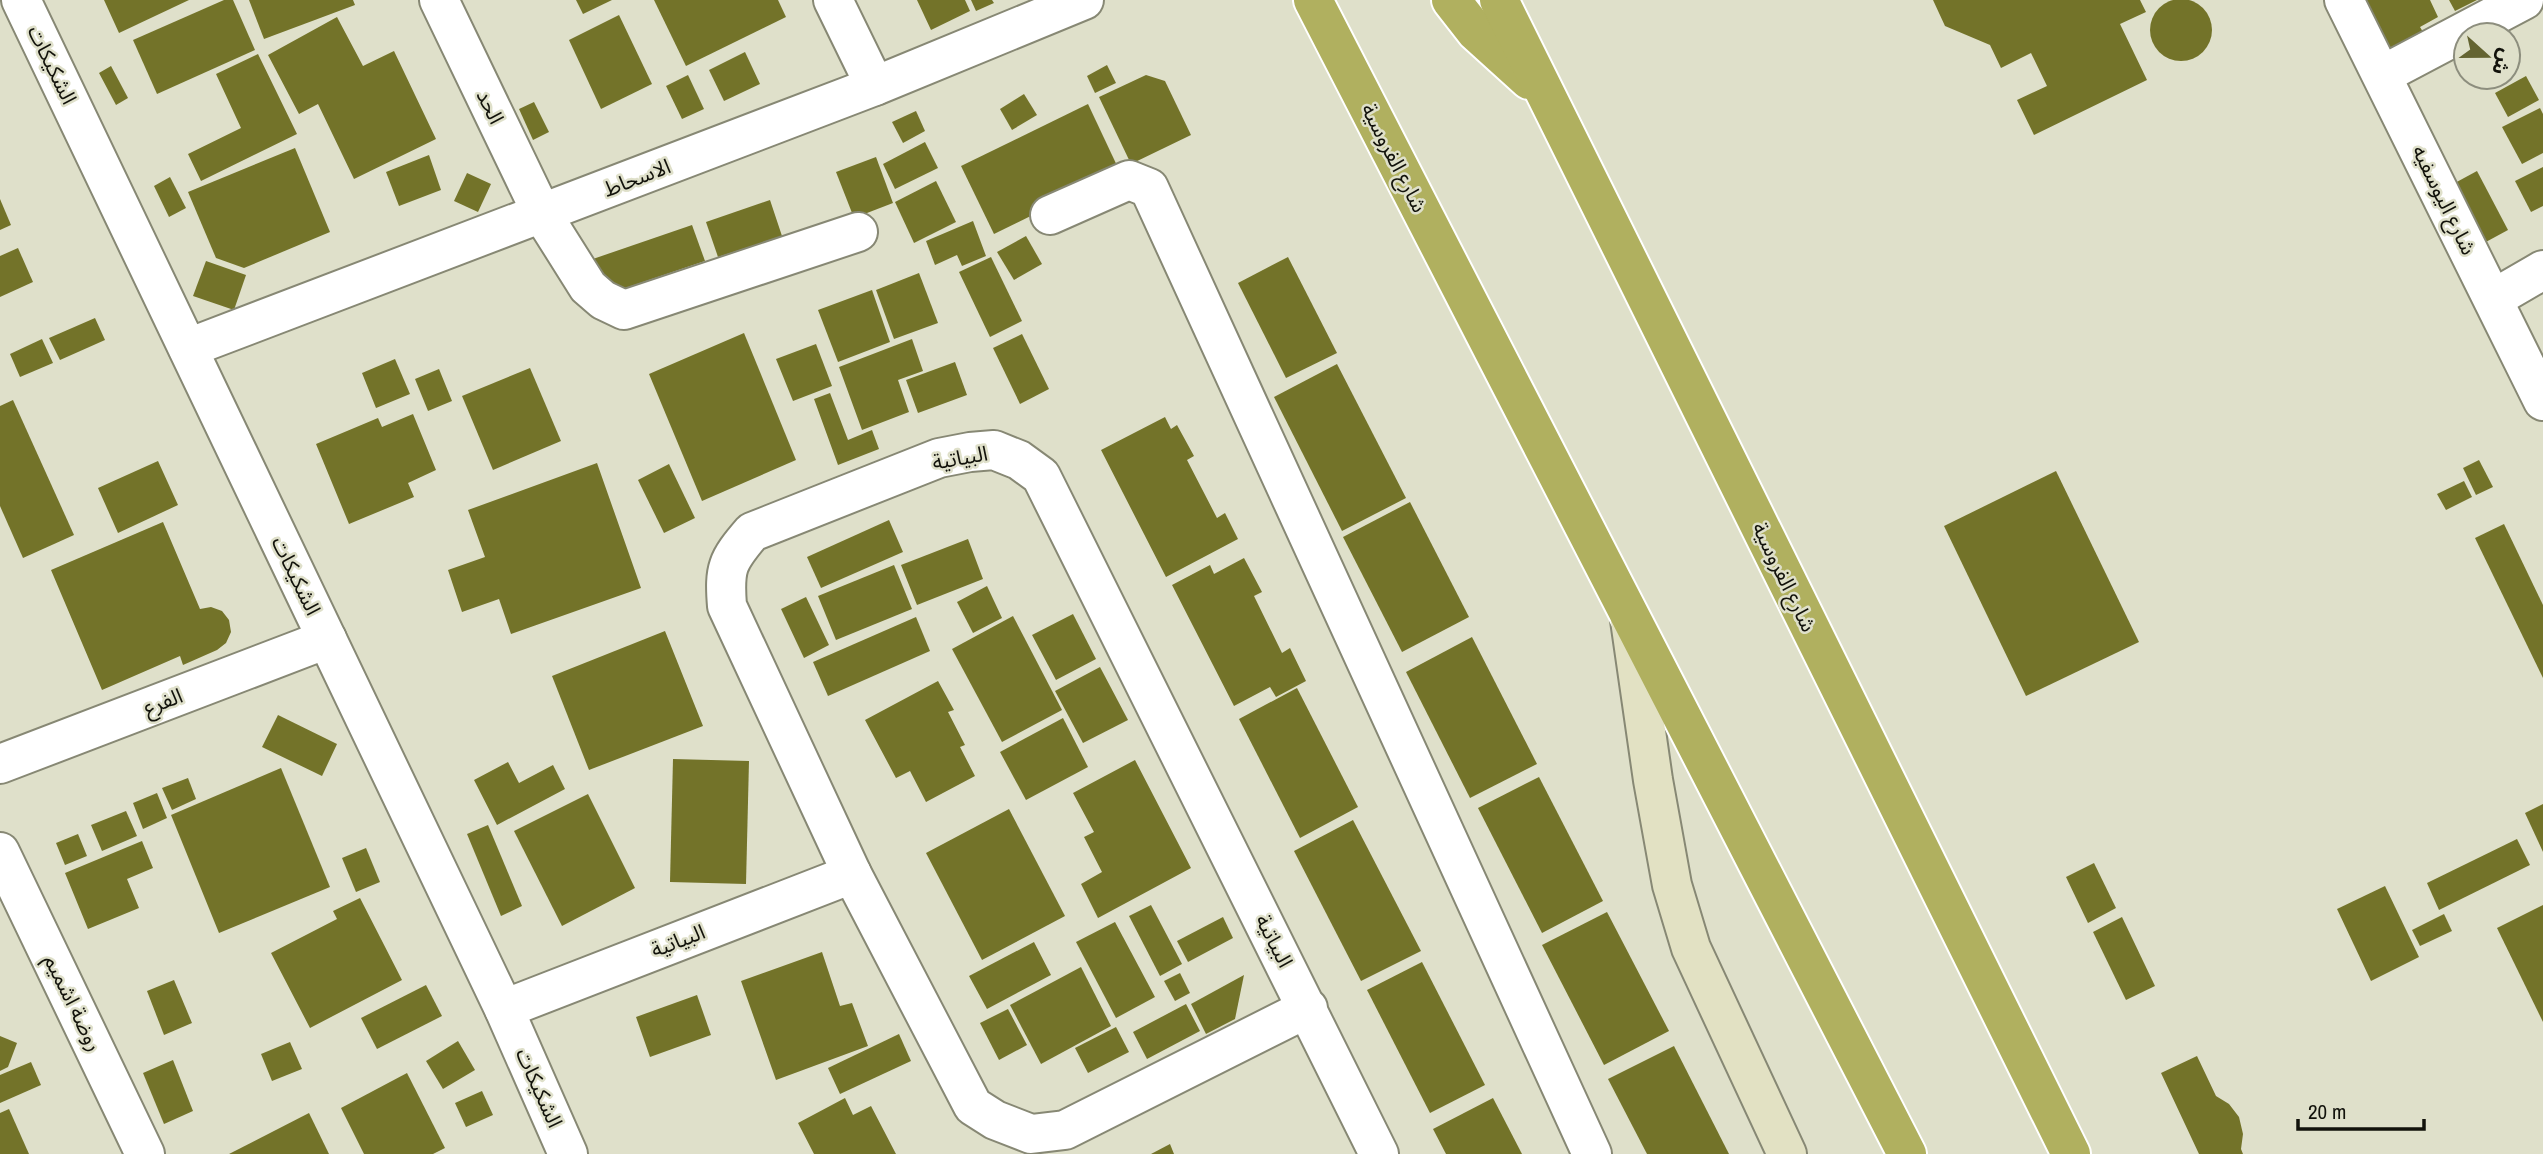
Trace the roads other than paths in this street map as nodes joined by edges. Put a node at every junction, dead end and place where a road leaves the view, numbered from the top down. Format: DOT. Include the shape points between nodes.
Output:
graph roads {
  1 [pos="21,0"];
  2 [pos="439,0"];
  3 [pos="833,0"];
  4 [pos="1313,0"];
  5 [pos="1451,0"];
  6 [pos="1499,0"];
  7 [pos="2344,0"];
  8 [pos="2524,0"];
  9 [pos="1066,3"];
  10 [pos="2382,75"];
  11 [pos="875,86"];
  12 [pos="1544,93"];
  13 [pos="542,214"];
  14 [pos="1050,215"];
  15 [pos="858,232"];
  16 [pos="2543,270"];
  17 [pos="2493,299"];
  18 [pos="188,348"];
  19 [pos="2543,401"];
  20 [pos="1629,614"];
  21 [pos="327,639"];
  22 [pos="0,764"];
  23 [pos="0,852"];
  24 [pos="852,874"];
  25 [pos="1308,1008"];
  26 [pos="504,1009"];
  27 [pos="145,1154"];
  28 [pos="568,1154"];
  29 [pos="1378,1154"];
  30 [pos="1592,1154"];
  31 [pos="1787,1154"];
  32 [pos="1907,1154"];
  33 [pos="2071,1154"];
  1 -- 18 [label="street, الشكيكات"];
  2 -- 13 [label="street, الحد"];
  3 -- 11 [label="street"];
  4 -- 20 [label="highway, شارع الفروسية"];
  5 -- 12 [label="highway" via="1476,32"];
  6 -- 12 [label="highway, شارع الفروسية"];
  7 -- 10 [label="street, شارع اليوسفيه"];
  8 -- 10 [label="street"];
  9 -- 11 [label="street, الاسحاط"];
  10 -- 17 [label="street, شارع اليوسفيه"];
  11 -- 13 [label="street, الاسحاط"];
  12 -- 33 [label="highway, شارع الفروسية"];
  13 -- 15 [label="street, الحد" via="589,287 624,310"];
  13 -- 18 [label="street, الاسحاط"];
  14 -- 30 [label="street" via="1129,180 1149,188"];
  16 -- 17 [label="street"];
  17 -- 19 [label="street, شارع اليوسفيه"];
  18 -- 21 [label="street, الشكيكات"];
  20 -- 31 [label="main road, شارع الفروسية" via="1672,885 1691,948"];
  20 -- 32 [label="highway, شارع الفروسية"];
  21 -- 22 [label="street, الفرع"];
  21 -- 26 [label="street, الشكيكات"];
  23 -- 27 [label="street, روضة اشميم"];
  24 -- 25 [label="street, البياتية" via="973,1106 1031,1134 1065,1130"];
  24 -- 25 [label="street, البياتية" via="727,606 725,575 736,550 752,533 939,458 994,450 1041,476"];
  24 -- 26 [label="street, البياتية"];
  25 -- 29 [label="street, البياتية"];
  26 -- 28 [label="street, الشكيكات"];
}
